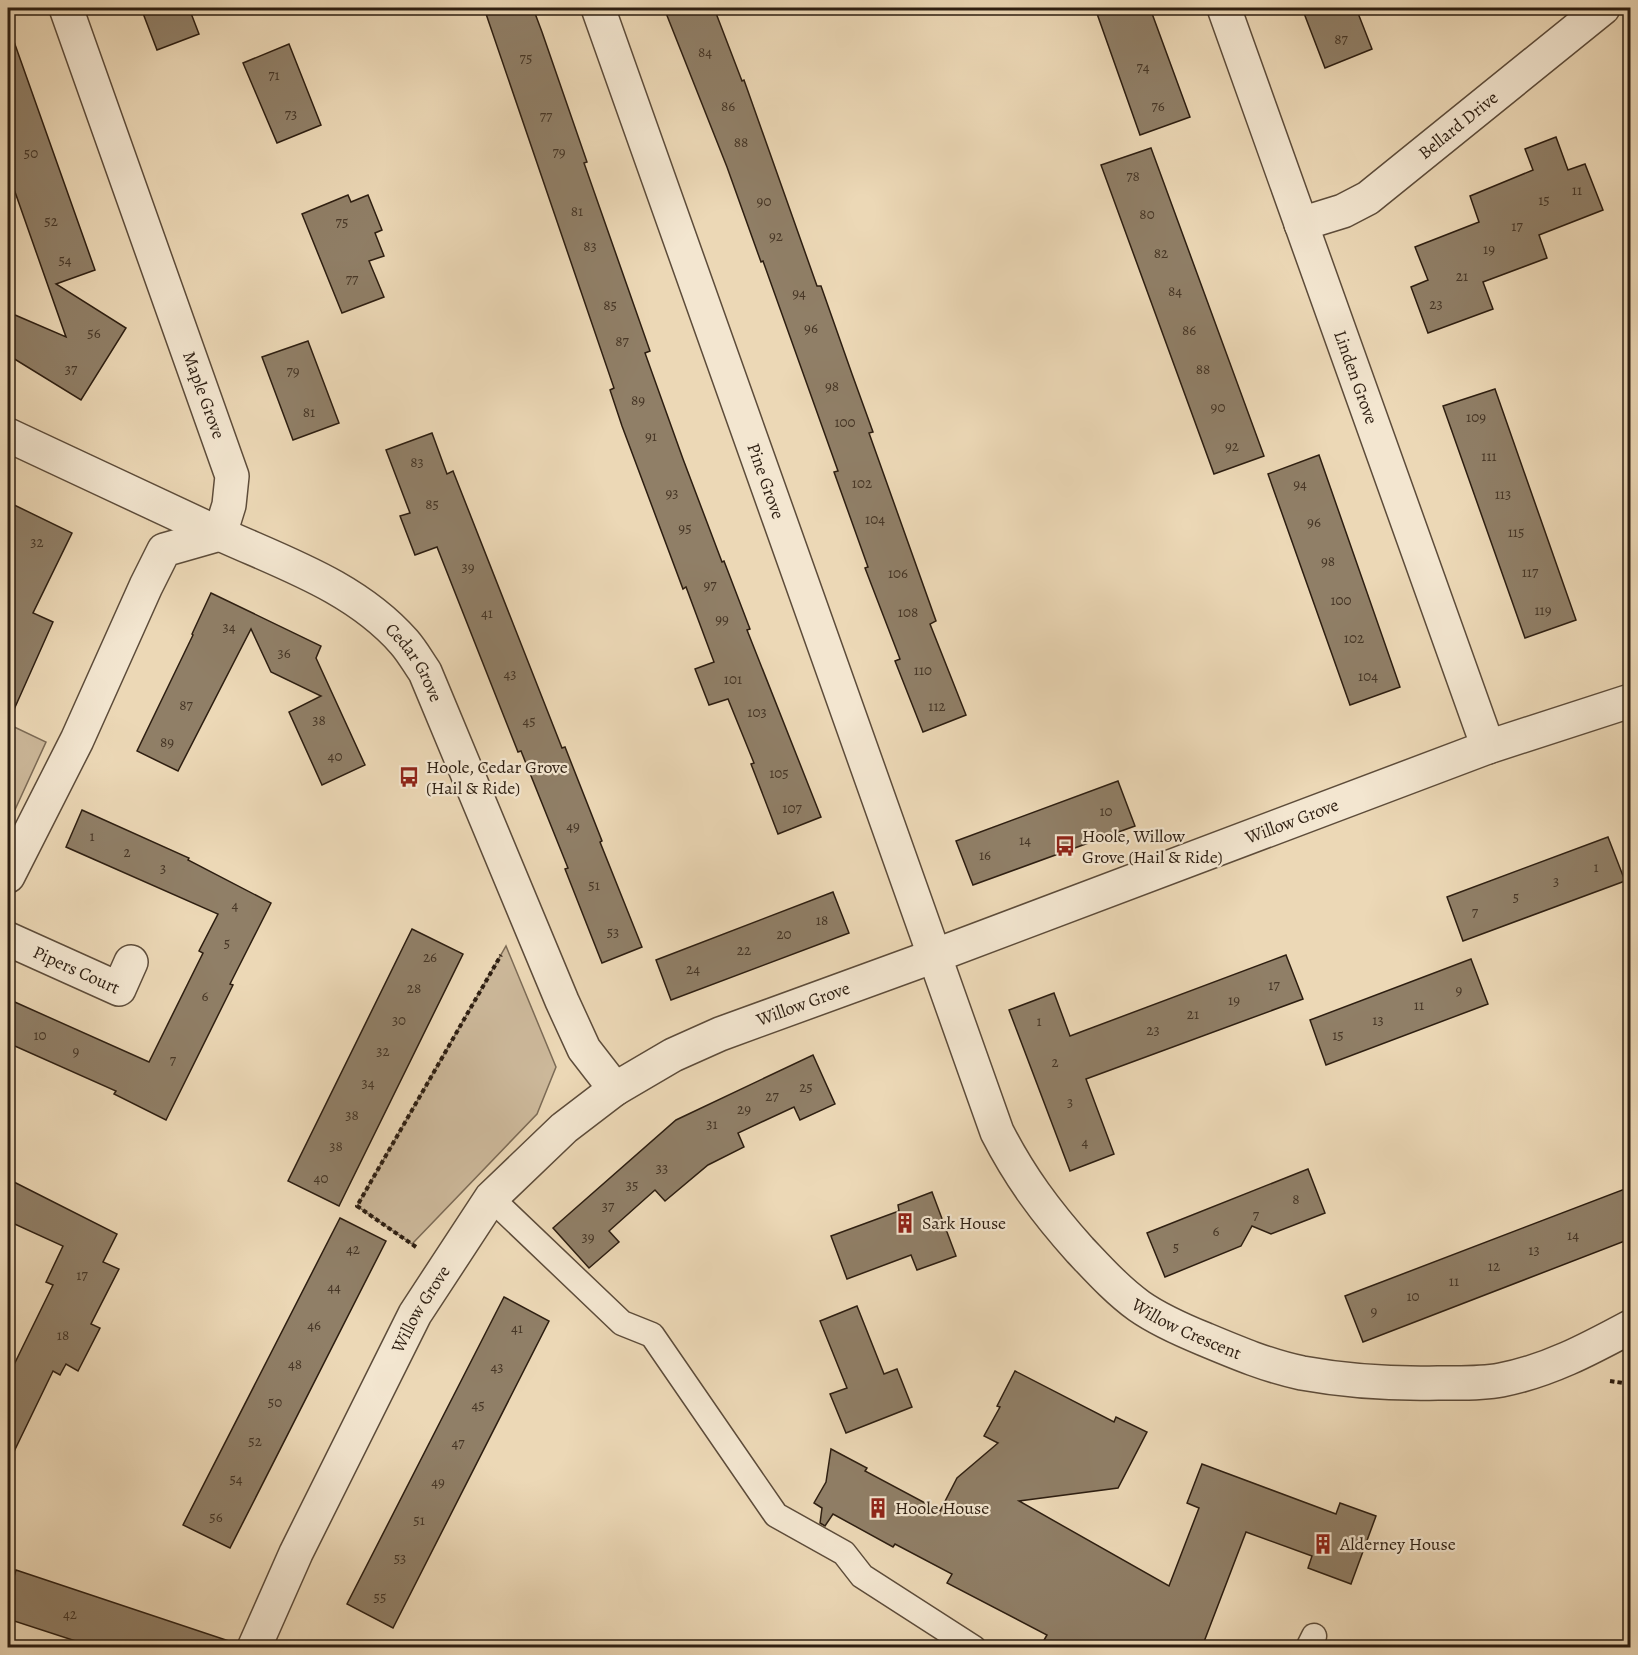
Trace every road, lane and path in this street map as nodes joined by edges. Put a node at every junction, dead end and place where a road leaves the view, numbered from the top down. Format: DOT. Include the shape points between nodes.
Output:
graph roads {
  1 [pos="66,8"];
  2 [pos="598,8"];
  3 [pos="1224,8"];
  4 [pos="1603,8"];
  5 [pos="1301,224"];
  6 [pos="8,435"];
  7 [pos="220,534"];
  8 [pos="1630,701"];
  9 [pos="1488,747"];
  10 [pos="8,876"];
  11 [pos="526,913"];
  12 [pos="8,939"];
  13 [pos="934,956"];
  14 [pos="131,962"];
  15 [pos="615,1089"];
  16 [pos="491,1198"];
  17 [pos="446,1268"];
  18 [pos="1630,1327"];
  19 [pos="254,1647"];
  20 [pos="974,1647"];
  1 -- 7 [label="street, Maple Grove" via="232,476"];
  2 -- 13 [label="street, Pine Grove"];
  3 -- 5 [label="street, Linden Grove"];
  4 -- 5 [label="street, Bellard Drive" via="1368,198"];
  5 -- 9 [label="street, Linden Grove"];
  6 -- 7 [label="street, Cedar Grove"];
  7 -- 10 [label="street" via="164,550 77,740"];
  7 -- 11 [label="street, Cedar Grove" via="315,576 385,622 405,643 424,672"];
  8 -- 9 [label="street, Willow Grove"];
  9 -- 13 [label="street, Willow Grove"];
  11 -- 15 [label="street, Cedar Grove" via="585,1049"];
  11 -- 17 [label="path" via="357,1206"];
  12 -- 14 [label="street, Pipers Court" via="119,989"];
  13 -- 15 [label="street, Willow Grove" via="720,1034 673,1055"];
  13 -- 18 [label="street, Willow Crescent" via="997,1132 1034,1195 1114,1286 1140,1307 1178,1328 1267,1363 1302,1372 1384,1382 1468,1383 1501,1380 1565,1360"];
  15 -- 16 [label="street, Willow Grove" via="564,1128"];
  16 -- 17 [label="street, Willow Grove"];
  16 -- 20 [label="lane" via="622,1323 652,1335 776,1515 844,1553 862,1576"];
  17 -- 19 [label="street, Willow Grove" via="414,1314"];
}
